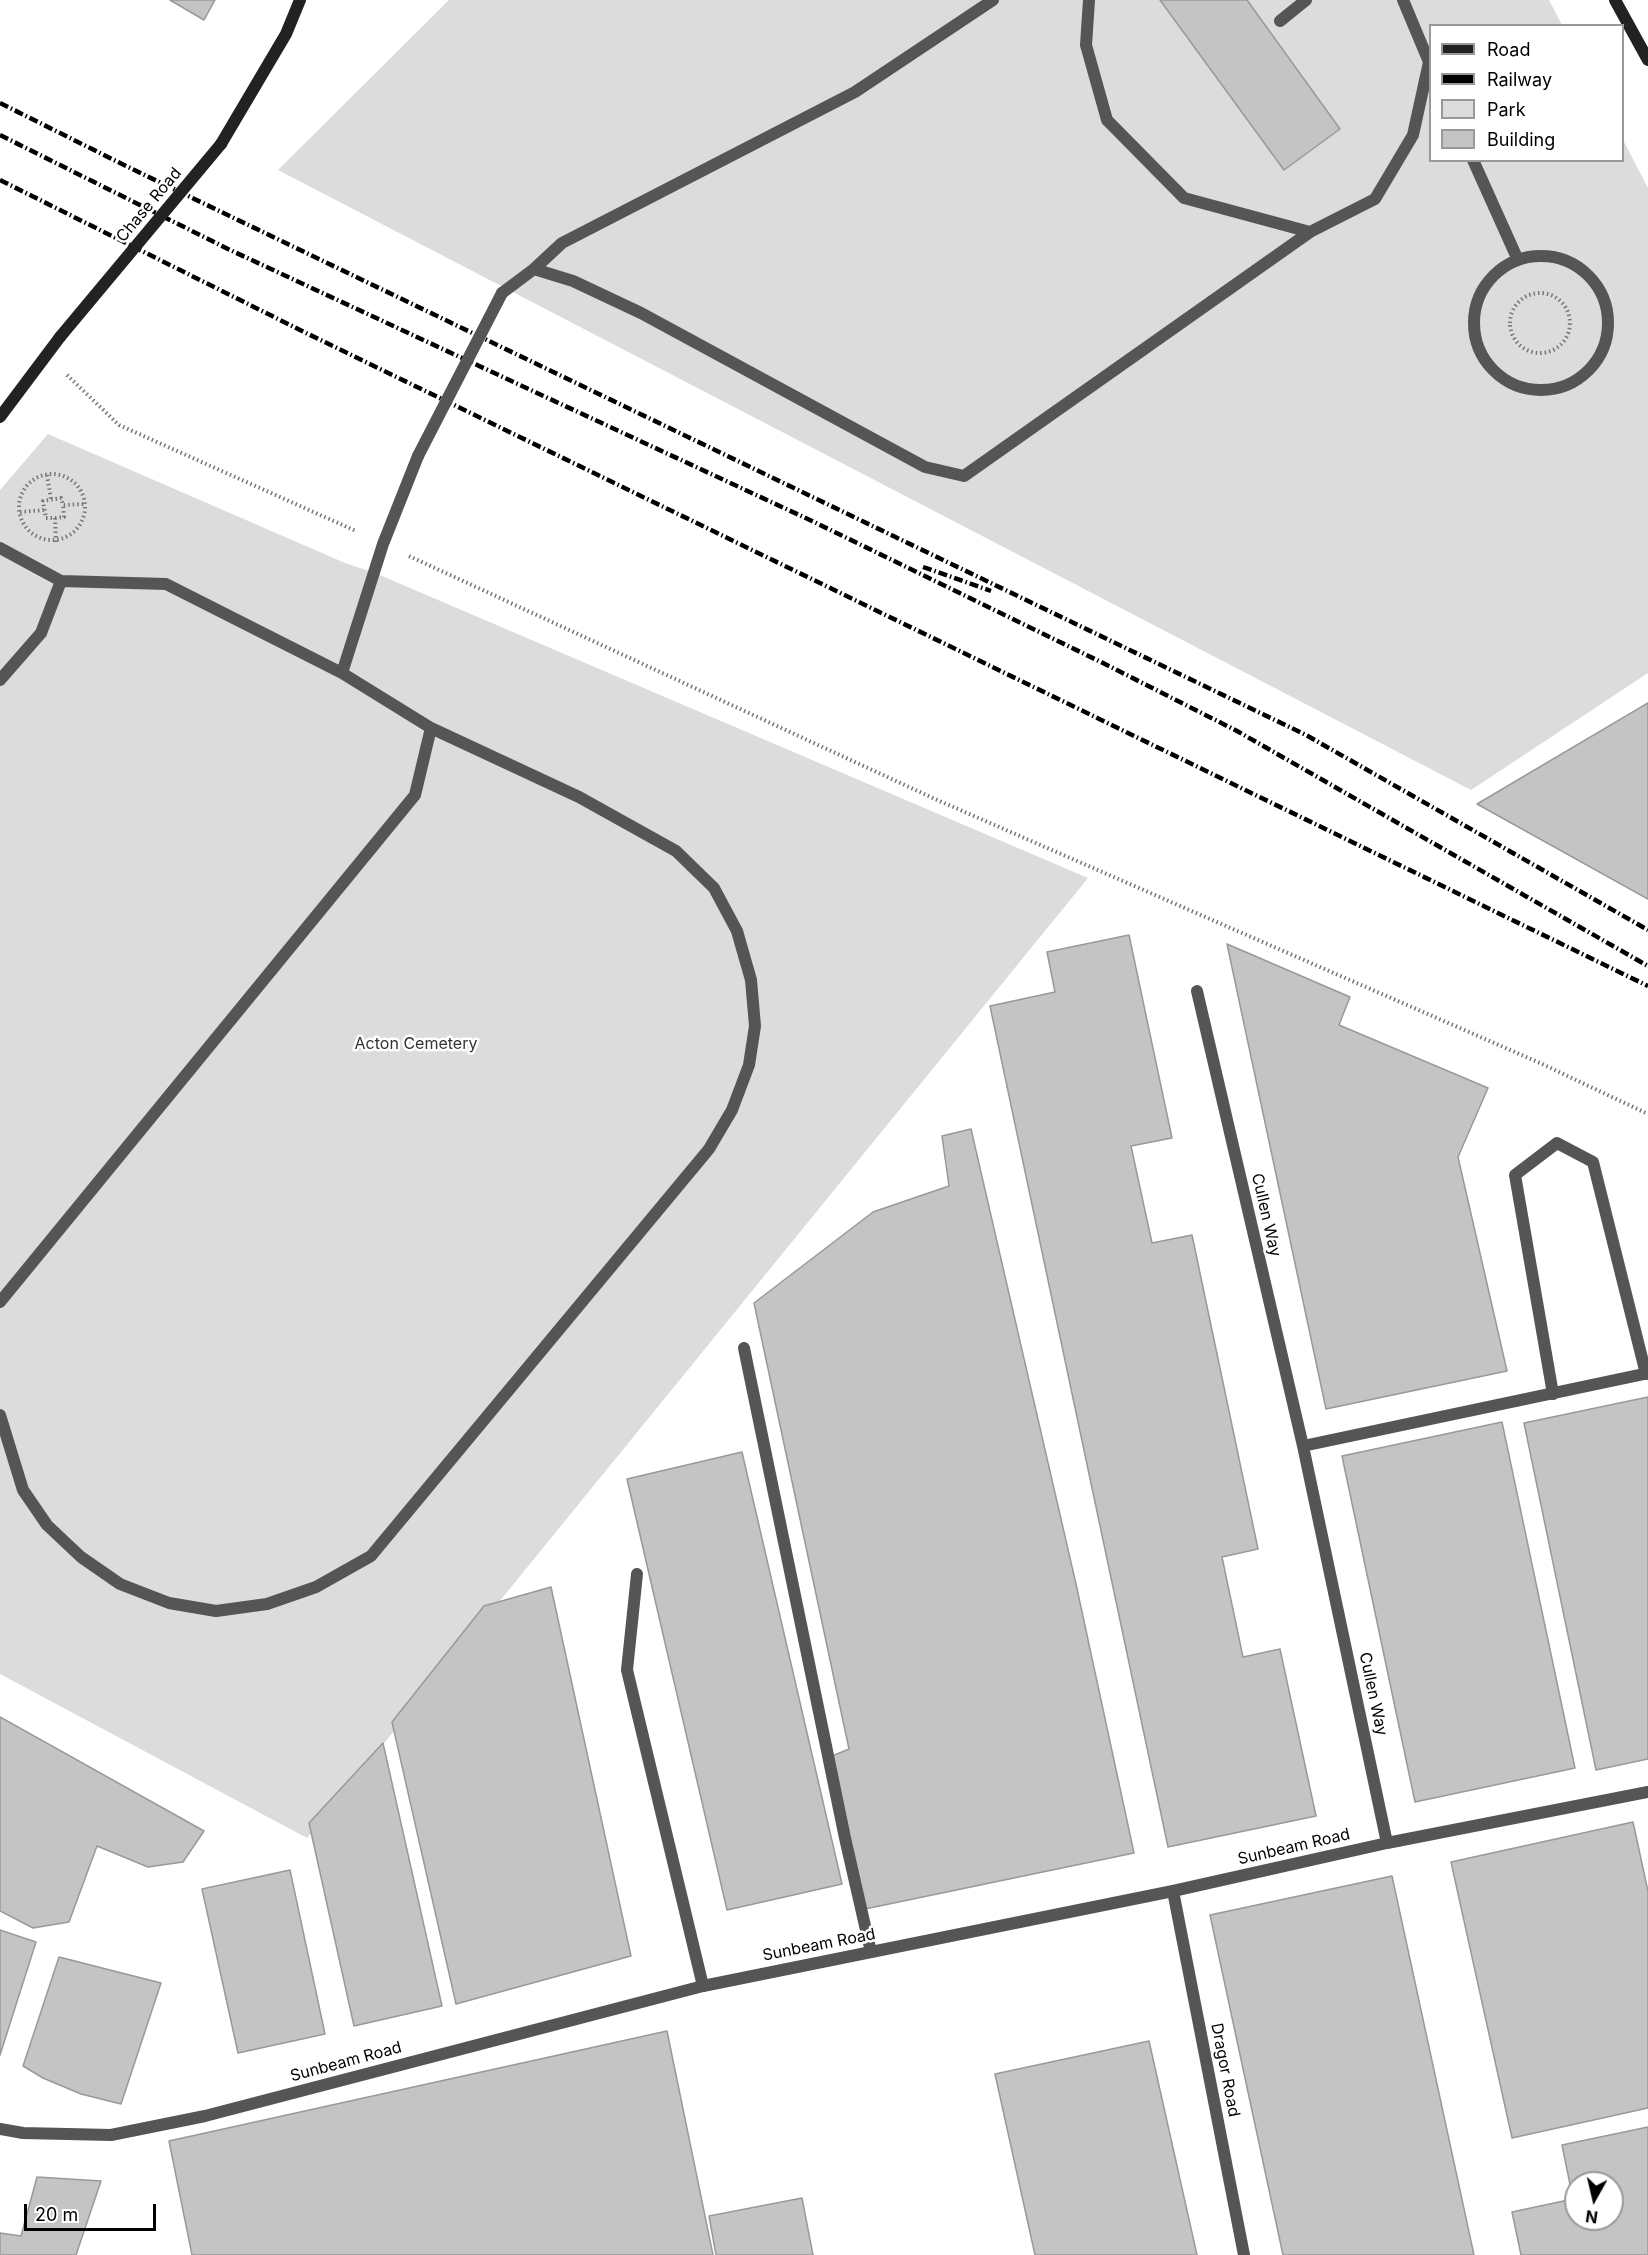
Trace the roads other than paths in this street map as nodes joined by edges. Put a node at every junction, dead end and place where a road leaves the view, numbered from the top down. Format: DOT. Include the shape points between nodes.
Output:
graph roads {
  1 [pos="300,0"];
  2 [pos="993,0"];
  3 [pos="1089,0"];
  4 [pos="1306,0"];
  5 [pos="1403,0"];
  6 [pos="1615,0"];
  7 [pos="1280,21"];
  8 [pos="1648,60"];
  9 [pos="1429,61"];
  10 [pos="1429,67"];
  11 [pos="1474,162"];
  12 [pos="1310,232"];
  13 [pos="1518,260"];
  14 [pos="534,269"];
  15 [pos="0,417"];
  16 [pos="0,548"];
  17 [pos="61,581"];
  18 [pos="342,673"];
  19 [pos="0,680"];
  20 [pos="431,728"];
  21 [pos="1197,992"];
  22 [pos="0,1302"];
  23 [pos="744,1348"];
  24 [pos="1647,1374"];
  25 [pos="1553,1394"];
  26 [pos="0,1415"];
  27 [pos="1304,1446"];
  28 [pos="637,1575"];
  29 [pos="1648,1792"];
  30 [pos="1387,1843"];
  31 [pos="1173,1891"];
  32 [pos="871,1952"];
  33 [pos="702,1986"];
  34 [pos="0,2129"];
  35 [pos="1244,2255"];
  1 -- 15 [label="street, Chase Road, bridge" via="286,34 221,144 60,337"];
  2 -- 14 [label="street" via="855,92 562,243"];
  3 -- 12 [label="street" via="1086,45 1107,120 1184,198"];
  4 -- 7 [label="street"];
  5 -- 9 [label="street"];
  6 -- 8 [label="street"];
  10 -- 12 [label="street" via="1413,135 1375,199"];
  11 -- 13 [label="street"];
  12 -- 14 [label="street" via="964,476 925,467 641,313 573,281"];
  13 -- 13 [label="street" via="1543,255 1564,260 1583,271 1597,286 1606,306 1608,327 1603,349 1592,367 1575,381 1554,389 1531,389 1510,383 1492,369 1479,350 1474,328 1476,306 1486,285 1501,269"];
  14 -- 18 [label="street, bridge" via="502,293 418,456 383,544"];
  16 -- 17 [label="street"];
  17 -- 18 [label="street" via="166,584"];
  17 -- 19 [label="street" via="41,633"];
  18 -- 20 [label="street"];
  20 -- 22 [label="street" via="415,795"];
  20 -- 26 [label="street" via="579,797 676,851 714,888 737,931 750,980 755,1026 749,1065 732,1110 709,1149 370,1556 316,1587 267,1604 216,1611 170,1603 120,1584 81,1557 47,1525 23,1490"];
  21 -- 27 [label="street, Cullen Way"];
  23 -- 32 [label="street"];
  24 -- 25 [label="street"];
  24 -- 25 [label="street" via="1593,1162 1557,1143 1515,1175"];
  25 -- 27 [label="street"];
  27 -- 30 [label="street, Cullen Way"];
  28 -- 33 [label="street" via="627,1670"];
  29 -- 30 [label="street, Sunbeam Road"];
  30 -- 31 [label="street, Sunbeam Road"];
  31 -- 32 [label="street, Sunbeam Road"];
  31 -- 35 [label="street, Dragor Road"];
  32 -- 33 [label="street, Sunbeam Road"];
  33 -- 34 [label="street, Sunbeam Road" via="194,2118 111,2135"];
}
